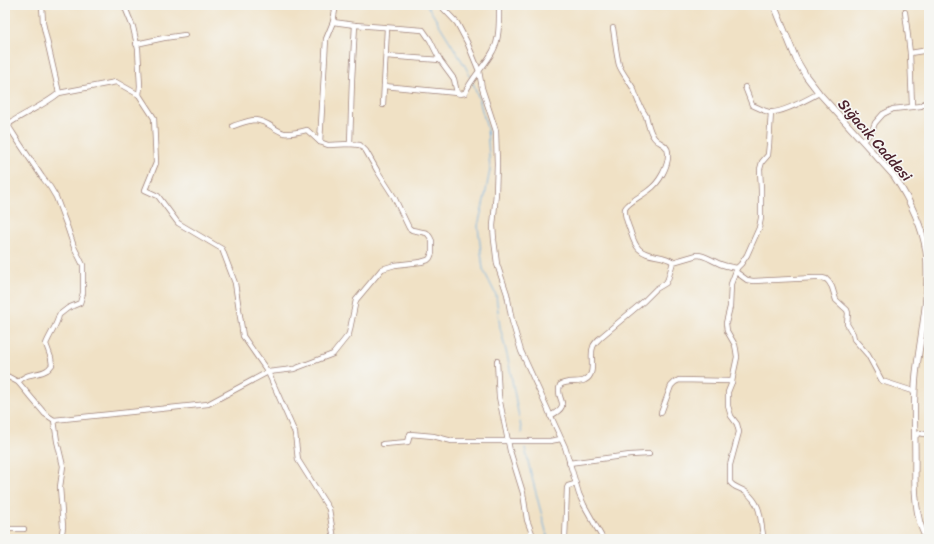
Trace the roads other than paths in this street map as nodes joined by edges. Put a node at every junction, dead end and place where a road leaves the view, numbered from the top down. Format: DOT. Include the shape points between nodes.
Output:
graph roads {
  1 [pos="42,5"];
  2 [pos="124,5"];
  3 [pos="332,5"];
  4 [pos="440,5"];
  5 [pos="499,5"];
  6 [pos="774,5"];
  7 [pos="905,12"];
  8 [pos="333,22"];
  9 [pos="355,25"];
  10 [pos="387,28"];
  11 [pos="613,28"];
  12 [pos="185,35"];
  13 [pos="136,44"];
  14 [pos="929,50"];
  15 [pos="910,53"];
  16 [pos="386,56"];
  17 [pos="440,60"];
  18 [pos="479,71"];
  19 [pos="384,86"];
  20 [pos="745,87"];
  21 [pos="60,93"];
  22 [pos="457,93"];
  23 [pos="819,93"];
  24 [pos="139,95"];
  25 [pos="929,99"];
  26 [pos="383,105"];
  27 [pos="912,106"];
  28 [pos="770,112"];
  29 [pos="233,126"];
  30 [pos="863,141"];
  31 [pos="320,142"];
  32 [pos="350,144"];
  33 [pos="672,262"];
  34 [pos="928,267"];
  35 [pos="737,270"];
  36 [pos="497,361"];
  37 [pos="268,372"];
  38 [pos="5,375"];
  39 [pos="18,382"];
  40 [pos="732,382"];
  41 [pos="914,394"];
  42 [pos="661,413"];
  43 [pos="550,416"];
  44 [pos="54,420"];
  45 [pos="929,434"];
  46 [pos="915,436"];
  47 [pos="561,439"];
  48 [pos="508,441"];
  49 [pos="383,444"];
  50 [pos="649,454"];
  51 [pos="569,462"];
  52 [pos="575,484"];
  53 [pos="5,529"];
  54 [pos="24,529"];
  55 [pos="61,539"];
  56 [pos="334,539"];
  57 [pos="534,539"];
  58 [pos="565,539"];
  59 [pos="604,539"];
  60 [pos="764,539"];
  61 [pos="926,539"];
  1 -- 21 [label="street" via="43,23"];
  2 -- 13 [label="street" via="133,27"];
  3 -- 8 [label="street" via="335,10"];
  4 -- 18 [label="street" via="464,34"];
  5 -- 18 [label="street" via="495,45"];
  6 -- 23 [label="main road, Sığacık Caddesi" via="796,60"];
  7 -- 15 [label="street"];
  8 -- 9 [label="street"];
  8 -- 31 [label="street" via="326,39"];
  9 -- 10 [label="street"];
  9 -- 32 [label="street"];
  10 -- 16 [label="street"];
  10 -- 17 [label="street" via="423,30"];
  11 -- 33 [label="street" via="620,66 634,90 653,138 666,146 668,154 664,171 650,190 627,207 626,218 639,249"];
  12 -- 13 [label="street"];
  13 -- 24 [label="street"];
  14 -- 15 [label="street"];
  15 -- 27 [label="street"];
  16 -- 17 [label="street"];
  16 -- 19 [label="street"];
  17 -- 22 [label="street" via="454,79"];
  18 -- 22 [label="street" via="465,93"];
  18 -- 43 [label="street" via="496,131 497,164 493,226 497,264 521,351"];
  19 -- 22 [label="street"];
  19 -- 26 [label="street"];
  20 -- 28 [label="street" via="752,105"];
  21 -- 24 [label="street" via="116,82"];
  21 -- 39 [label="street" via="10,123 10,127 56,197 74,248 83,264 83,293 80,303 59,315 46,344 52,365 46,371 29,374"];
  23 -- 28 [label="street" via="795,106"];
  23 -- 30 [label="main road, Sığacık Caddesi"];
  24 -- 37 [label="street" via="154,118 156,163 145,190 158,196 178,223 222,249 235,283 243,336"];
  25 -- 27 [label="street" via="921,106"];
  27 -- 30 [label="street" via="883,114"];
  28 -- 35 [label="street" via="768,155 760,169 759,228"];
  29 -- 31 [label="street" via="254,120 267,123 284,133 306,130"];
  30 -- 34 [label="main road, Sığacık Caddesi" via="903,189 919,222"];
  31 -- 32 [label="street" via="328,145"];
  32 -- 37 [label="street" via="360,145 366,151 394,196 409,228 430,237 430,258 382,269 356,300 349,334 333,354 294,369"];
  33 -- 35 [label="street" via="701,255"];
  33 -- 43 [label="street" via="668,280 595,344 592,352 592,370 587,379 564,382 560,385 563,405 558,412"];
  34 -- 41 [label="main road, Sığacık Caddesi" via="926,310"];
  35 -- 40 [label="street" via="731,284 726,323 737,358"];
  35 -- 41 [label="street" via="753,282 815,278 829,282 836,300 847,310 847,324 854,340 868,355 882,381 913,391"];
  36 -- 48 [label="street" via="499,397"];
  37 -- 44 [label="street" via="208,404"];
  37 -- 56 [label="street" via="295,433 298,460 329,510"];
  38 -- 39 [label="street"];
  39 -- 44 [label="street" via="45,414"];
  40 -- 42 [label="street" via="674,382"];
  40 -- 60 [label="street" via="728,392 728,406 740,432 730,465 730,482 745,491 758,506"];
  41 -- 46 [label="main road, Sığacık Caddesi"];
  43 -- 47 [label="street"];
  44 -- 55 [label="street" via="63,466 60,487 64,527"];
  45 -- 46 [label="street" via="920,433"];
  46 -- 61 [label="main road, Sığacık Caddesi" via="915,490 919,520"];
  47 -- 48 [label="street"];
  47 -- 51 [label="street"];
  48 -- 49 [label="street" via="452,441 410,434 408,442"];
  48 -- 57 [label="street"];
  50 -- 51 [label="street"];
  51 -- 52 [label="street"];
  52 -- 58 [label="street" via="567,488"];
  52 -- 59 [label="street"];
  53 -- 54 [label="street"];
}
